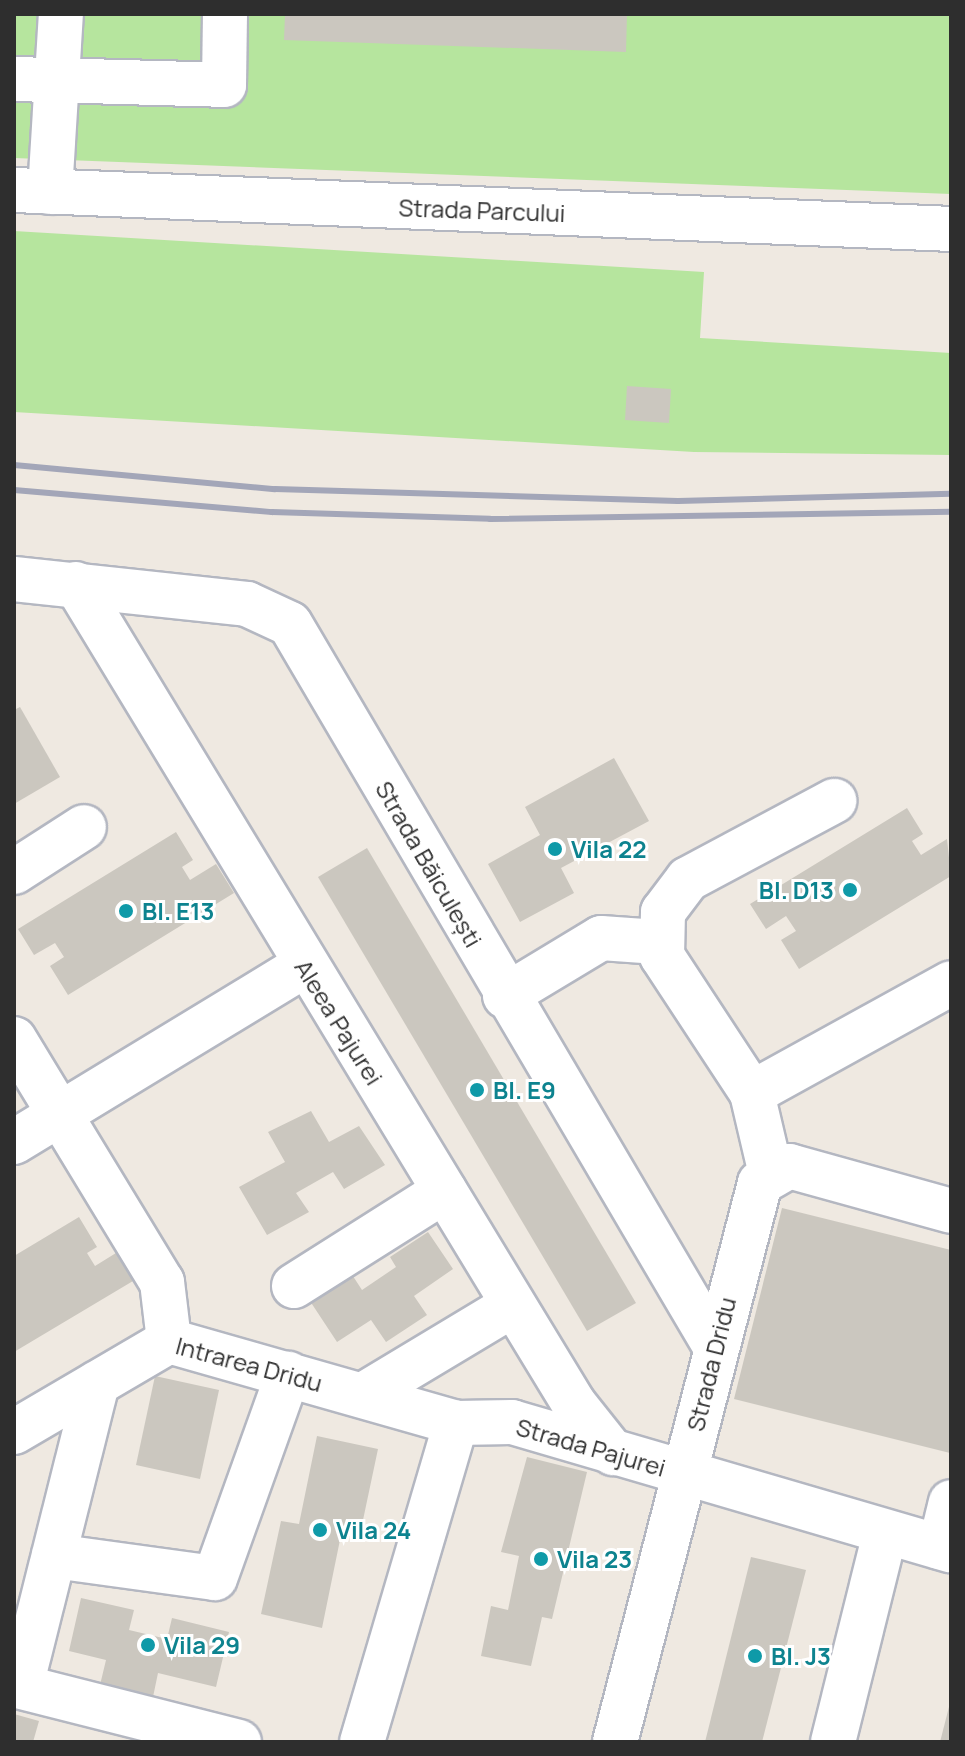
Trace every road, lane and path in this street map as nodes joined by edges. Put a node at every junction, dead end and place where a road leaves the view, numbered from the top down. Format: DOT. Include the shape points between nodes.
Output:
graph roads {
  1 [pos="61,14"];
  2 [pos="225,14"];
  3 [pos="57,78"];
  4 [pos="14,79"];
  5 [pos="32,191"];
  6 [pos="951,229"];
  7 [pos="14,579"];
  8 [pos="76,584"];
  9 [pos="834,801"];
  10 [pos="84,827"];
  11 [pos="14,872"];
  12 [pos="658,942"];
  13 [pos="304,966"];
  14 [pos="951,983"];
  15 [pos="505,996"];
  16 [pos="14,1039"];
  17 [pos="752,1093"];
  18 [pos="60,1115"];
  19 [pos="14,1142"];
  20 [pos="771,1174"];
  21 [pos="444,1191"];
  22 [pos="951,1211"];
  23 [pos="294,1286"];
  24 [pos="513,1305"];
  25 [pos="169,1341"];
  26 [pos="715,1346"];
  27 [pos="288,1374"];
  28 [pos="97,1383"];
  29 [pos="363,1395"];
  30 [pos="456,1423"];
  31 [pos="14,1432"];
  32 [pos="613,1453"];
  33 [pos="684,1474"];
  34 [pos="951,1502"];
  35 [pos="885,1533"];
  36 [pos="945,1549"];
  37 [pos="54,1556"];
  38 [pos="17,1686"];
  39 [pos="119,1727"];
  40 [pos="239,1742"];
  41 [pos="362,1742"];
  42 [pos="615,1742"];
  43 [pos="833,1742"];
  1 -- 3 [label="street"];
  2 -- 3 [label="street" via="224,85"];
  3 -- 4 [label="street"];
  3 -- 5 [label="street"];
  5 -- 6 [label="street, Strada Parcului"];
  7 -- 8 [label="street, Strada Băiculești"];
  8 -- 13 [label="street, Aleea Pajurei"];
  8 -- 15 [label="street, Strada Băiculești" via="247,604 290,624"];
  9 -- 12 [label="street" via="688,879 663,912"];
  10 -- 11 [label="street"];
  12 -- 15 [label="street" via="601,938"];
  12 -- 17 [label="street"];
  13 -- 18 [label="street"];
  13 -- 21 [label="street, Aleea Pajurei"];
  14 -- 17 [label="street"];
  15 -- 26 [label="street, Strada Băiculești"];
  16 -- 18 [label="street"];
  17 -- 20 [label="street"];
  18 -- 19 [label="street"];
  18 -- 25 [label="street" via="162,1282"];
  20 -- 22 [label="street" via="789,1166"];
  20 -- 26 [label="street, Strada Dridu" via="754,1195"];
  21 -- 23 [label="street"];
  21 -- 24 [label="street, Aleea Pajurei"];
  24 -- 29 [label="street"];
  24 -- 32 [label="street, Aleea Pajurei"];
  25 -- 27 [label="street, Intrarea Dridu"];
  25 -- 28 [label="street, Intrarea Dridu"];
  26 -- 33 [label="street, Strada Dridu"];
  27 -- 29 [label="street, Intrarea Dridu"];
  27 -- 37 [label="street" via="215,1578"];
  28 -- 31 [label="street, Intrarea Dridu"];
  28 -- 37 [label="street"];
  29 -- 30 [label="street, Intrarea Dridu"];
  30 -- 32 [label="street, Strada Pajurei" via="512,1422"];
  30 -- 41 [label="street"];
  32 -- 33 [label="street, Strada Pajurei"];
  33 -- 35 [label="street, Strada Pajurei"];
  33 -- 42 [label="street, Strada Dridu"];
  34 -- 36 [label="street"];
  35 -- 36 [label="street, Strada Pajurei"];
  35 -- 43 [label="street"];
  37 -- 38 [label="street"];
  38 -- 39 [label="street"];
  39 -- 40 [label="street"];
}
